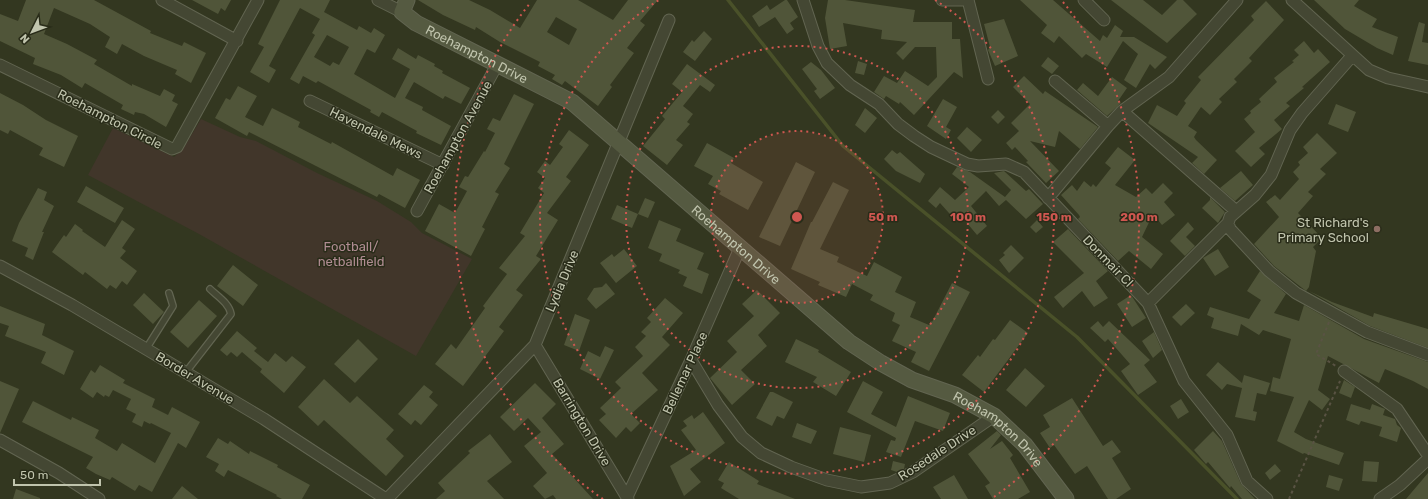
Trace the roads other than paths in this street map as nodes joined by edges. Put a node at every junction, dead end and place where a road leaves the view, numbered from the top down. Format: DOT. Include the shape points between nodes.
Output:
graph roads {
  1 [pos="162,0"];
  2 [pos="258,0"];
  3 [pos="378,0"];
  4 [pos="802,0"];
  5 [pos="942,0"];
  6 [pos="967,0"];
  7 [pos="1084,0"];
  8 [pos="1237,0"];
  9 [pos="1292,0"];
  10 [pos="404,6"];
  11 [pos="669,20"];
  12 [pos="1104,20"];
  13 [pos="237,41"];
  14 [pos="1352,56"];
  15 [pos="498,63"];
  16 [pos="0,65"];
  17 [pos="988,79"];
  18 [pos="1055,81"];
  19 [pos="1428,87"];
  20 [pos="310,101"];
  21 [pos="1122,111"];
  22 [pos="1108,126"];
  23 [pos="620,143"];
  24 [pos="443,165"];
  25 [pos="1048,198"];
  26 [pos="418,211"];
  27 [pos="1236,212"];
  28 [pos="1228,223"];
  29 [pos="740,248"];
  30 [pos="0,266"];
  31 [pos="210,289"];
  32 [pos="169,293"];
  33 [pos="1148,303"];
  34 [pos="535,345"];
  35 [pos="146,349"];
  36 [pos="1428,355"];
  37 [pos="691,360"];
  38 [pos="1344,371"];
  39 [pos="186,372"];
  40 [pos="994,416"];
  41 [pos="0,440"];
  42 [pos="1428,455"];
  43 [pos="1428,459"];
  44 [pos="1247,481"];
  45 [pos="627,498"];
  46 [pos="99,499"];
  47 [pos="386,499"];
  48 [pos="1066,499"];
  49 [pos="1259,499"];
  50 [pos="1267,499"];
  51 [pos="1380,499"];
  1 -- 13 [label="street"];
  2 -- 13 [label="street, Roehampton Circle"];
  3 -- 10 [label="street"];
  4 -- 25 [label="street, Donmair Cl" via="818,46 827,63 850,85 879,104 898,124 931,147 967,164 1012,166 1024,172"];
  5 -- 6 [label="street"];
  6 -- 17 [label="street"];
  7 -- 12 [label="street"];
  8 -- 21 [label="street" via="1169,77"];
  9 -- 14 [label="street"];
  10 -- 15 [label="street, Roehampton Drive" via="416,23"];
  11 -- 23 [label="street, Lydia Drive"];
  13 -- 16 [label="street, Roehampton Circle" via="177,147 172,149"];
  14 -- 19 [label="street" via="1369,70 1388,78"];
  14 -- 27 [label="street" via="1302,113 1290,130 1271,174"];
  15 -- 23 [label="street, Roehampton Drive" via="572,102"];
  15 -- 24 [label="street, Roehampton Avenue"];
  18 -- 22 [label="street"];
  20 -- 24 [label="street, Havendale Mews"];
  21 -- 22 [label="street"];
  21 -- 27 [label="street"];
  22 -- 25 [label="street"];
  23 -- 29 [label="street, Roehampton Drive"];
  23 -- 34 [label="street, Lydia Drive"];
  24 -- 26 [label="street, Roehampton Avenue"];
  25 -- 33 [label="street, Donmair Cl"];
  27 -- 28 [label="street"];
  28 -- 33 [label="street"];
  28 -- 36 [label="street" via="1230,229 1269,272 1296,294 1367,332"];
  29 -- 37 [label="street, Bellemar Place"];
  29 -- 40 [label="street, Roehampton Drive" via="849,342 912,380 955,395"];
  30 -- 35 [label="street, Border Avenue"];
  31 -- 39 [label="lane" via="230,309 231,314"];
  32 -- 35 [label="lane" via="173,306"];
  33 -- 44 [label="street, Donmair Cl" via="1184,381 1227,435"];
  34 -- 45 [label="street, Barrington Drive"];
  34 -- 47 [label="street, Lydia Drive"];
  35 -- 39 [label="street, Border Avenue"];
  37 -- 40 [label="street, Rosedale Drive" via="718,405 742,436 761,453 791,468 820,478 862,487 890,483 912,472"];
  37 -- 45 [label="street, Bellemar Place"];
  38 -- 42 [label="street" via="1397,409"];
  39 -- 47 [label="street, Border Avenue" via="264,419"];
  40 -- 48 [label="street, Roehampton Drive" via="1025,445"];
  41 -- 46 [label="street"];
  43 -- 51 [label="street" via="1400,485"];
  44 -- 49 [label="street"];
  44 -- 50 [label="street, Donmair Cl"];
}
